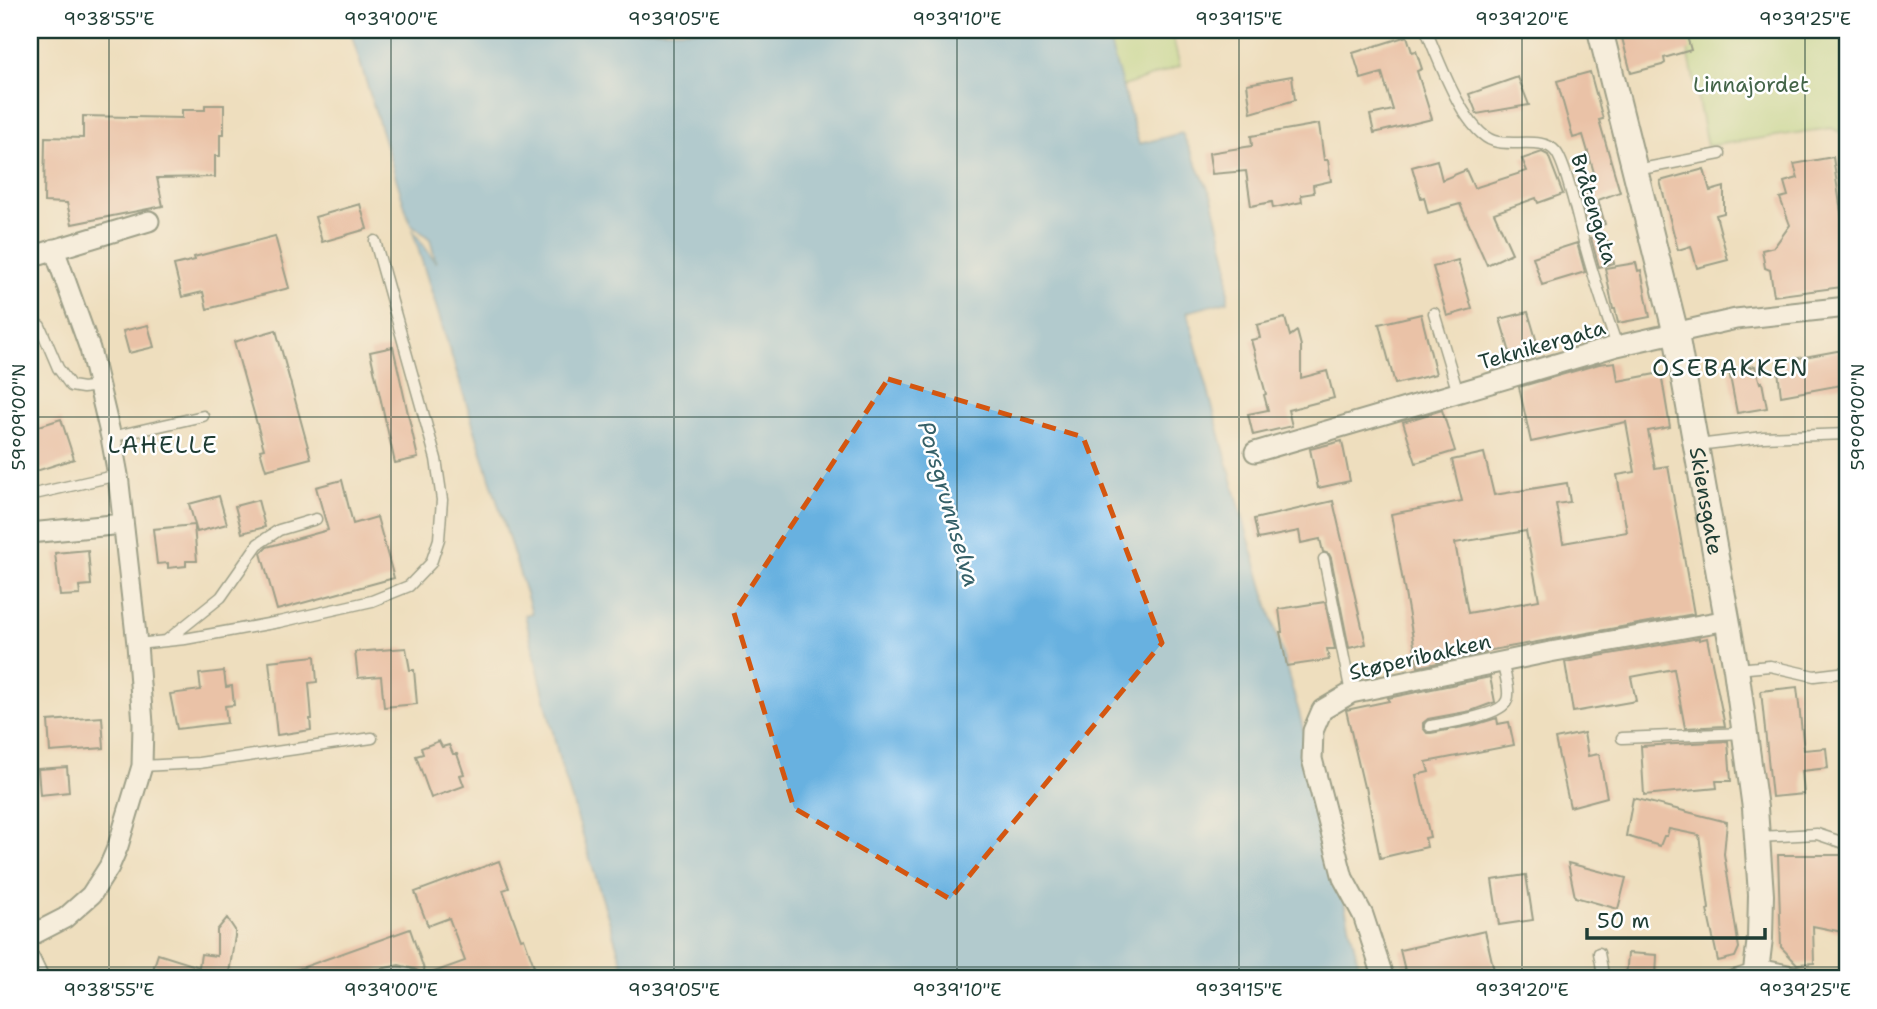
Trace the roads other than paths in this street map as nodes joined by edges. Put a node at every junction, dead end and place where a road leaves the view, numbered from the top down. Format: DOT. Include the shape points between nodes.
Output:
graph roads {
  1 [pos="1426,30"];
  2 [pos="1600,30"];
  3 [pos="1720,154"];
  4 [pos="1636,170"];
  5 [pos="149,222"];
  6 [pos="375,240"];
  7 [pos="54,249"];
  8 [pos="30,257"];
  9 [pos="1847,307"];
  10 [pos="1434,313"];
  11 [pos="30,321"];
  12 [pos="1676,334"];
  13 [pos="1617,346"];
  14 [pos="99,386"];
  15 [pos="1458,393"];
  16 [pos="203,416"];
  17 [pos="1847,434"];
  18 [pos="111,437"];
  19 [pos="1698,444"];
  20 [pos="1255,452"];
  21 [pos="118,475"];
  22 [pos="30,495"];
  23 [pos="316,519"];
  24 [pos="122,524"];
  25 [pos="30,533"];
  26 [pos="1324,559"];
  27 [pos="1847,572"];
  28 [pos="1847,579"];
  29 [pos="1728,620"];
  30 [pos="166,641"];
  31 [pos="137,644"];
  32 [pos="1502,662"];
  33 [pos="1736,669"];
  34 [pos="1847,672"];
  35 [pos="1352,693"];
  36 [pos="1430,726"];
  37 [pos="1745,733"];
  38 [pos="372,738"];
  39 [pos="1622,738"];
  40 [pos="142,765"];
  41 [pos="1757,837"];
  42 [pos="1847,844"];
  43 [pos="30,936"];
  44 [pos="1599,953"];
  45 [pos="30,960"];
  46 [pos="1756,974"];
  47 [pos="39,979"];
  48 [pos="370,979"];
  49 [pos="416,979"];
  50 [pos="1384,979"];
  51 [pos="1604,979"];
  52 [pos="1722,979"];
  53 [pos="1808,979"];
  1 -- 13 [label="lane, Bråtengata" via="1457,102 1482,134 1494,141 1555,150"];
  2 -- 4 [label="street, Skiensgate"];
  3 -- 4 [label="lane"];
  4 -- 12 [label="street, Skiensgate"];
  5 -- 7 [label="street"];
  6 -- 30 [label="lane" via="436,459 442,500 439,539 431,564 409,586 372,601"];
  7 -- 8 [label="street"];
  7 -- 14 [label="street"];
  9 -- 12 [label="street, Teknikergata" via="1736,319"];
  10 -- 15 [label="lane"];
  11 -- 14 [label="lane" via="40,326 58,369 71,386"];
  12 -- 13 [label="street, Teknikergata"];
  12 -- 19 [label="street, Skiensgate"];
  13 -- 15 [label="street, Teknikergata"];
  14 -- 18 [label="street"];
  15 -- 20 [label="street, Teknikergata"];
  16 -- 18 [label="lane"];
  17 -- 19 [label="lane"];
  18 -- 21 [label="street"];
  19 -- 29 [label="street, Skiensgate"];
  21 -- 22 [label="lane"];
  21 -- 24 [label="street"];
  23 -- 30 [label="lane" via="279,530 258,544 221,597"];
  24 -- 25 [label="street"];
  24 -- 31 [label="street"];
  26 -- 35 [label="lane"];
  27 -- 28 [label="lane"];
  29 -- 32 [label="street, Støperibakken"];
  29 -- 33 [label="street, Skiensgate"];
  30 -- 31 [label="lane"];
  31 -- 40 [label="street"];
  32 -- 35 [label="street, Støperibakken"];
  32 -- 36 [label="lane" via="1508,693 1504,706"];
  33 -- 34 [label="lane" via="1770,666 1814,676"];
  33 -- 37 [label="street, Skiensgate"];
  35 -- 50 [label="street, Støperibakken" via="1322,710 1313,732 1312,759 1343,878 1363,915"];
  37 -- 39 [label="lane"];
  37 -- 41 [label="street, Skiensgate"];
  38 -- 40 [label="lane" via="199,763"];
  40 -- 43 [label="street" via="118,846 91,895 65,918"];
  41 -- 42 [label="lane" via="1817,834"];
  41 -- 46 [label="street, Skiensgate" via="1761,895"];
  44 -- 51 [label="lane"];
  45 -- 47 [label="street"];
  46 -- 52 [label="lane"];
  46 -- 53 [label="street"];
  48 -- 49 [label="lane" via="396,970"];
}
